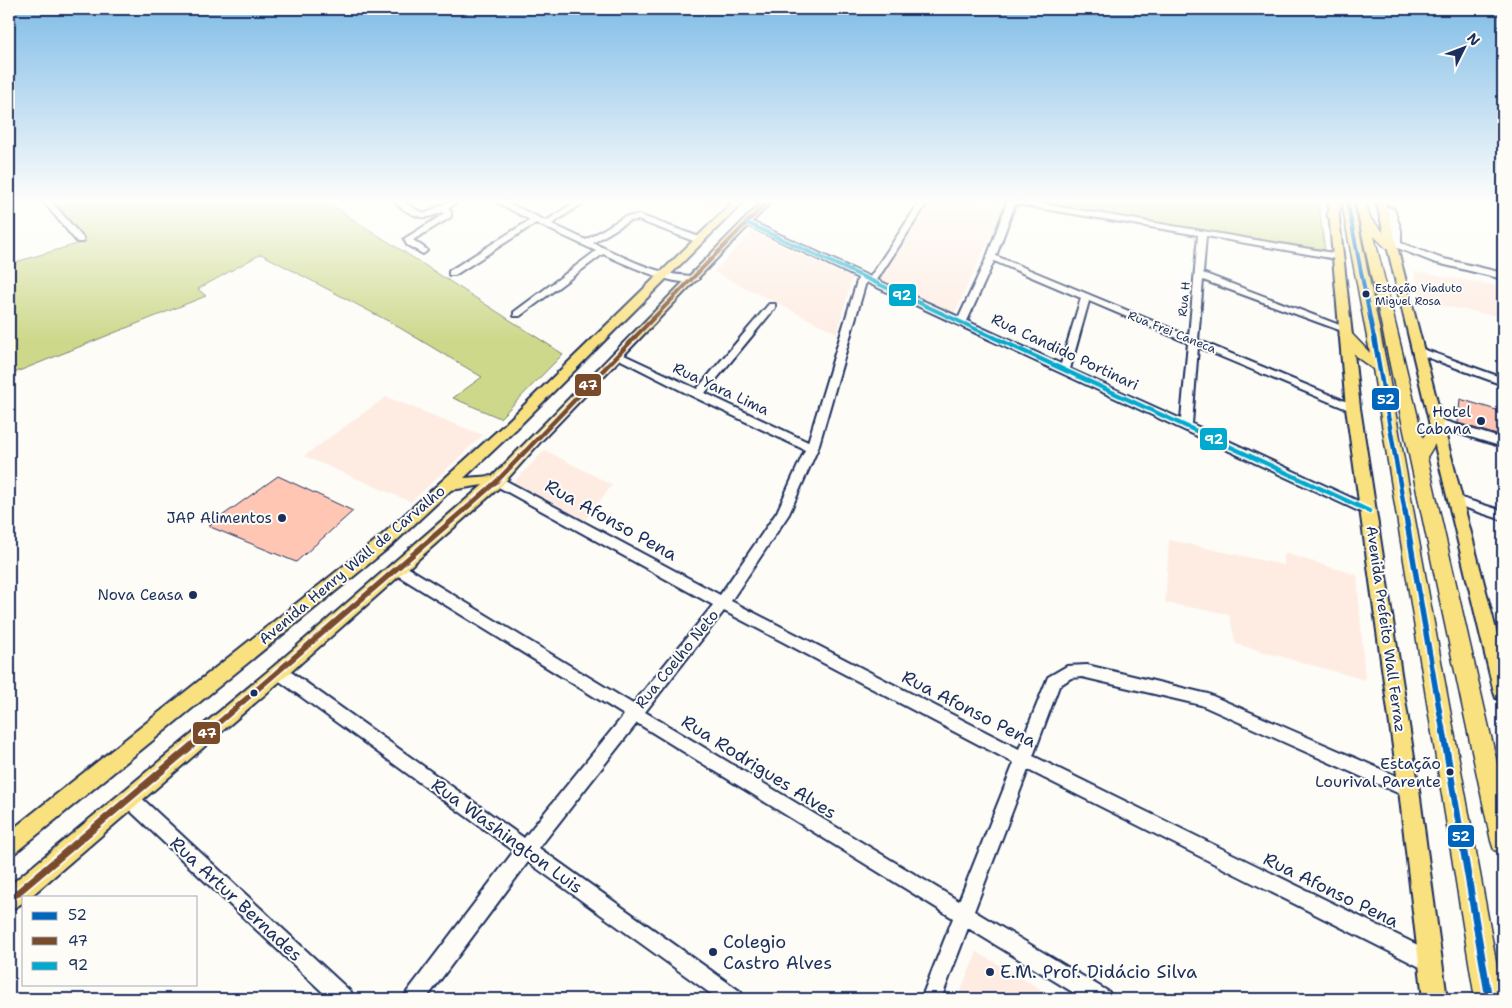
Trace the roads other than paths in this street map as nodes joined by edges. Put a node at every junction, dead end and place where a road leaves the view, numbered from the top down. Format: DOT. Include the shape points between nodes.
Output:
graph roads {
  1 [pos="417,247"];
  2 [pos="493,247"];
  3 [pos="596,247"];
  4 [pos="692,247"];
  5 [pos="724,247"];
  6 [pos="798,247"];
  7 [pos="890,247"];
  8 [pos="995,247"];
  9 [pos="1201,247"];
  10 [pos="1281,247"];
  11 [pos="1335,247"];
  12 [pos="1356,247"];
  13 [pos="1372,247"];
  14 [pos="1393,247"];
  15 [pos="1402,247"];
  16 [pos="603,250"];
  17 [pos="423,251"];
  18 [pos="1336,256"];
  19 [pos="991,258"];
  20 [pos="452,273"];
  21 [pos="663,275"];
  22 [pos="1199,275"];
  23 [pos="1503,276"];
  24 [pos="694,279"];
  25 [pos="867,279"];
  26 [pos="1086,296"];
  27 [pos="772,306"];
  28 [pos="517,314"];
  29 [pos="962,322"];
  30 [pos="1346,332"];
  31 [pos="1192,340"];
  32 [pos="1417,350"];
  33 [pos="618,356"];
  34 [pos="1380,367"];
  35 [pos="1065,369"];
  36 [pos="1503,382"];
  37 [pos="698,395"];
  38 [pos="1354,408"];
  39 [pos="1186,426"];
  40 [pos="1436,426"];
  41 [pos="1503,443"];
  42 [pos="812,448"];
  43 [pos="1419,456"];
  44 [pos="497,481"];
  45 [pos="448,485"];
  46 [pos="1455,500"];
  47 [pos="1369,511"];
  48 [pos="1503,516"];
  49 [pos="397,568"];
  50 [pos="722,603"];
  51 [pos="279,672"];
  52 [pos="1503,692"];
  53 [pos="633,713"];
  54 [pos="1025,760"];
  55 [pos="1409,790"];
  56 [pos="129,798"];
  57 [pos="1503,841"];
  58 [pos="9,845"];
  59 [pos="526,850"];
  60 [pos="9,900"];
  61 [pos="964,916"];
  62 [pos="1429,961"];
  63 [pos="344,999"];
  64 [pos="414,999"];
  65 [pos="734,999"];
  66 [pos="931,999"];
  67 [pos="1102,999"];
  68 [pos="1434,999"];
  69 [pos="1489,999"];
  1 -- 17 [label="street"];
  2 -- 20 [label="street"];
  3 -- 16 [label="street"];
  4 -- 21 [label="main road, Avenida Henry Wall de Carvalho"];
  5 -- 24 [label="main road, Avenida Henry Wall de Carvalho"];
  6 -- 25 [label="street, Rua Candido Portinari"];
  7 -- 25 [label="street, Rua Coelho Neto"];
  8 -- 19 [label="street"];
  9 -- 22 [label="street, Rua H"];
  10 -- 18 [label="street"];
  11 -- 18 [label="main road, Avenida Prefeito Wall Ferraz"];
  12 -- 34 [label="highway"];
  13 -- 43 [label="highway"];
  14 -- 32 [label="main road"];
  15 -- 23 [label="street" via="1438,261"];
  16 -- 21 [label="street"];
  16 -- 28 [label="street"];
  18 -- 30 [label="main road, Avenida Prefeito Wall Ferraz"];
  19 -- 26 [label="street, Rua Frei Caneca"];
  19 -- 29 [label="street"];
  21 -- 24 [label="street"];
  21 -- 45 [label="main road, Avenida Henry Wall de Carvalho"];
  22 -- 30 [label="street"];
  22 -- 31 [label="street, Rua H"];
  24 -- 33 [label="main road, Avenida Henry Wall de Carvalho"];
  25 -- 29 [label="street, Rua Candido Portinari"];
  25 -- 42 [label="street, Rua Coelho Neto"];
  26 -- 31 [label="street, Rua Frei Caneca"];
  26 -- 35 [label="street"];
  27 -- 37 [label="street"];
  29 -- 35 [label="street, Rua Candido Portinari"];
  30 -- 34 [label="highway" via="1363,355"];
  30 -- 38 [label="main road, Avenida Prefeito Wall Ferraz"];
  31 -- 38 [label="street, Rua Frei Caneca"];
  31 -- 39 [label="street, Rua H"];
  32 -- 36 [label="street"];
  32 -- 40 [label="main road"];
  33 -- 37 [label="street, Rua Yara Lima"];
  33 -- 44 [label="main road, Avenida Henry Wall de Carvalho"];
  34 -- 69 [label="highway"];
  35 -- 39 [label="street, Rua Candido Portinari"];
  37 -- 42 [label="street, Rua Yara Lima"];
  38 -- 47 [label="main road, Avenida Prefeito Wall Ferraz"];
  39 -- 47 [label="street, Rua Candido Portinari"];
  40 -- 41 [label="street"];
  40 -- 43 [label="highway"];
  40 -- 46 [label="main road"];
  42 -- 50 [label="street, Rua Coelho Neto" via="782,514"];
  43 -- 57 [label="highway"];
  44 -- 45 [label="main road"];
  44 -- 49 [label="main road, Avenida Henry Wall de Carvalho"];
  44 -- 50 [label="street, Rua Afonso Pena"];
  45 -- 58 [label="main road, Avenida Henry Wall de Carvalho" via="386,541"];
  46 -- 48 [label="street"];
  46 -- 52 [label="main road"];
  47 -- 55 [label="main road, Avenida Prefeito Wall Ferraz"];
  49 -- 51 [label="main road, Avenida Henry Wall de Carvalho"];
  49 -- 53 [label="street, Rua Rodrigues Alves"];
  50 -- 53 [label="street, Rua Coelho Neto"];
  50 -- 54 [label="street, Rua Afonso Pena"];
  51 -- 56 [label="main road, Avenida Henry Wall de Carvalho"];
  51 -- 59 [label="street, Rua Washington Luis"];
  53 -- 59 [label="street, Rua Coelho Neto"];
  53 -- 61 [label="street, Rua Rodrigues Alves"];
  54 -- 55 [label="street" via="1053,682 1063,674 1080,670 1202,699"];
  54 -- 61 [label="street"];
  54 -- 62 [label="street, Rua Afonso Pena"];
  55 -- 62 [label="main road, Avenida Prefeito Wall Ferraz"];
  56 -- 60 [label="main road, Avenida Henry Wall de Carvalho"];
  56 -- 63 [label="street, Rua Artur Bernades"];
  59 -- 64 [label="street, Rua Coelho Neto"];
  59 -- 65 [label="street, Rua Washington Luis"];
  61 -- 66 [label="street"];
  61 -- 67 [label="street, Rua Rodrigues Alves"];
  62 -- 68 [label="main road, Avenida Prefeito Wall Ferraz"];
}
